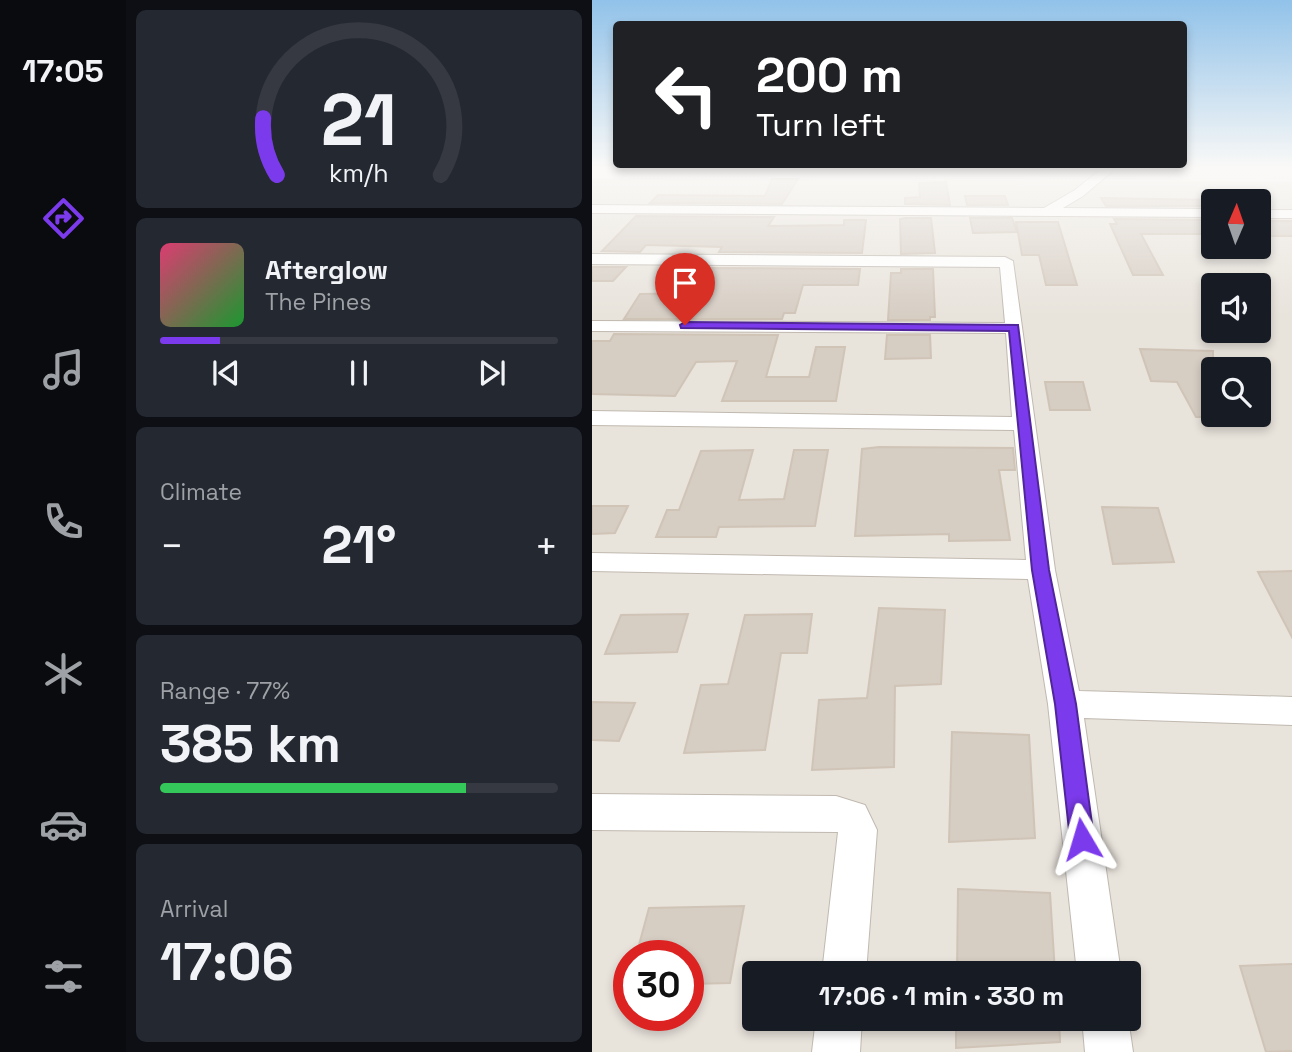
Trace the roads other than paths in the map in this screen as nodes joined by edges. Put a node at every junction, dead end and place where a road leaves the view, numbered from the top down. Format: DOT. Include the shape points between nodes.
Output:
graph roads {
  1 [pos="592,259"];
  2 [pos="592,326"];
  3 [pos="1014,328"];
  4 [pos="592,418"];
  5 [pos="1024,424"];
  6 [pos="592,562"];
  7 [pos="1041,570"];
  8 [pos="1066,704"];
  9 [pos="1293,711"];
  10 [pos="592,812"];
  11 [pos="845,961"];
  12 [pos="1098,961"];
  13 [pos="838,1031"];
  14 [pos="1107,1031"];
  15 [pos="836,1052"];
  16 [pos="1109,1052"];
  1 -- 3 [label="street" via="1005,262"];
  2 -- 3 [label="street"];
  3 -- 5 [label="street"];
  4 -- 5 [label="street"];
  5 -- 7 [label="street"];
  6 -- 7 [label="street"];
  7 -- 8 [label="street"];
  8 -- 9 [label="street"];
  8 -- 12 [label="street"];
  10 -- 11 [label="street" via="836,814 851,818 858,830"];
  13 -- 15 [label="street"];
  14 -- 16 [label="street"];
}
